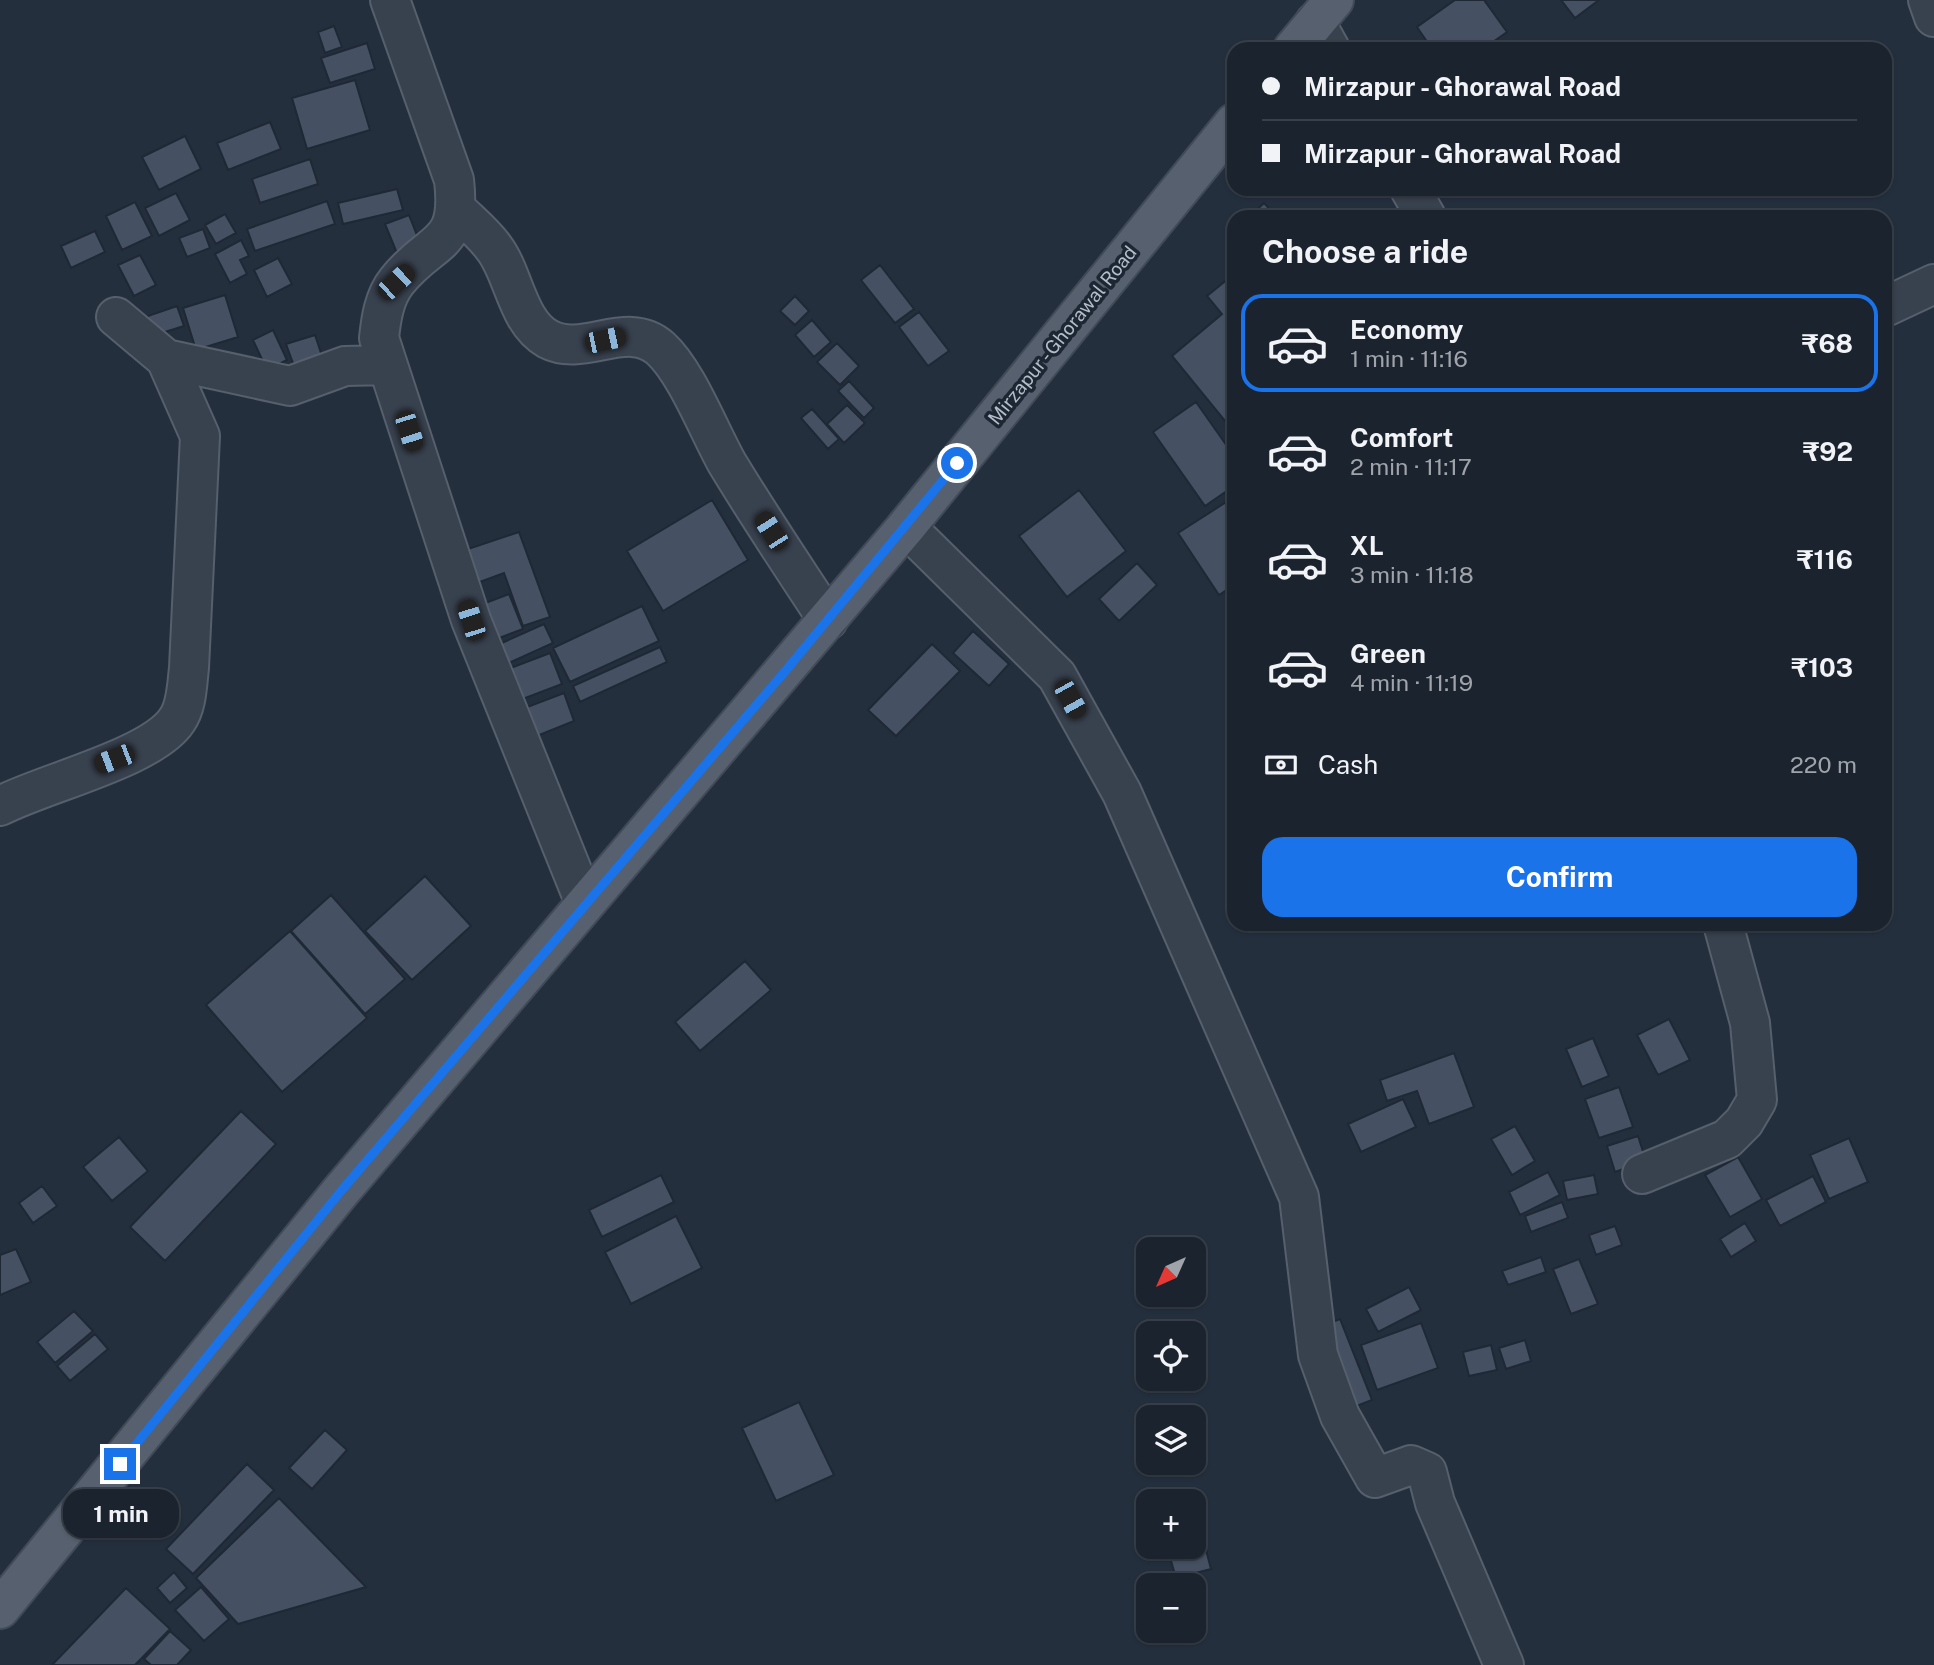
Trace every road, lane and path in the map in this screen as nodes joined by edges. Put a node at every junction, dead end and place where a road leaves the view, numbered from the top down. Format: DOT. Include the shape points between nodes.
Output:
graph roads {
  1 [pos="390,0"];
  2 [pos="1928,0"];
  3 [pos="1934,17"];
  4 [pos="1227,132"];
  5 [pos="457,210"];
  6 [pos="1934,284"];
  7 [pos="1892,304"];
  8 [pos="116,317"];
  9 [pos="166,359"];
  10 [pos="387,365"];
  11 [pos="906,527"];
  12 [pos="828,620"];
  13 [pos="0,806"];
  14 [pos="585,904"];
  15 [pos="1725,931"];
  16 [pos="1642,1174"];
  17 [pos="0,1609"];
  18 [pos="1504,1665"];
  1 -- 5 [label="street" via="453,180"];
  2 -- 3 [label="street"];
  4 -- 11 [label="main road, Mirzapur - Ghorawal Road"];
  5 -- 10 [label="street" via="449,232 396,282 382,312 379,338"];
  5 -- 12 [label="street" via="496,249 531,322 545,337 560,344 624,336 649,338 663,350"];
  6 -- 7 [label="street"];
  8 -- 9 [label="street"];
  9 -- 10 [label="street" via="290,386 345,366"];
  9 -- 13 [label="street" via="200,436 189,668 177,720 137,750"];
  10 -- 14 [label="street" via="471,620"];
  11 -- 12 [label="main road, Mirzapur - Ghorawal Road"];
  11 -- 18 [label="street" via="1057,676 1122,793 1299,1197 1318,1355 1339,1416 1375,1478 1411,1465 1427,1472 1435,1503"];
  12 -- 14 [label="main road, Mirzapur - Ghorawal Road"];
  14 -- 17 [label="main road, Mirzapur - Ghorawal Road" via="341,1191"];
  15 -- 16 [label="street" via="1750,1023 1756,1100 1727,1139"];
}
